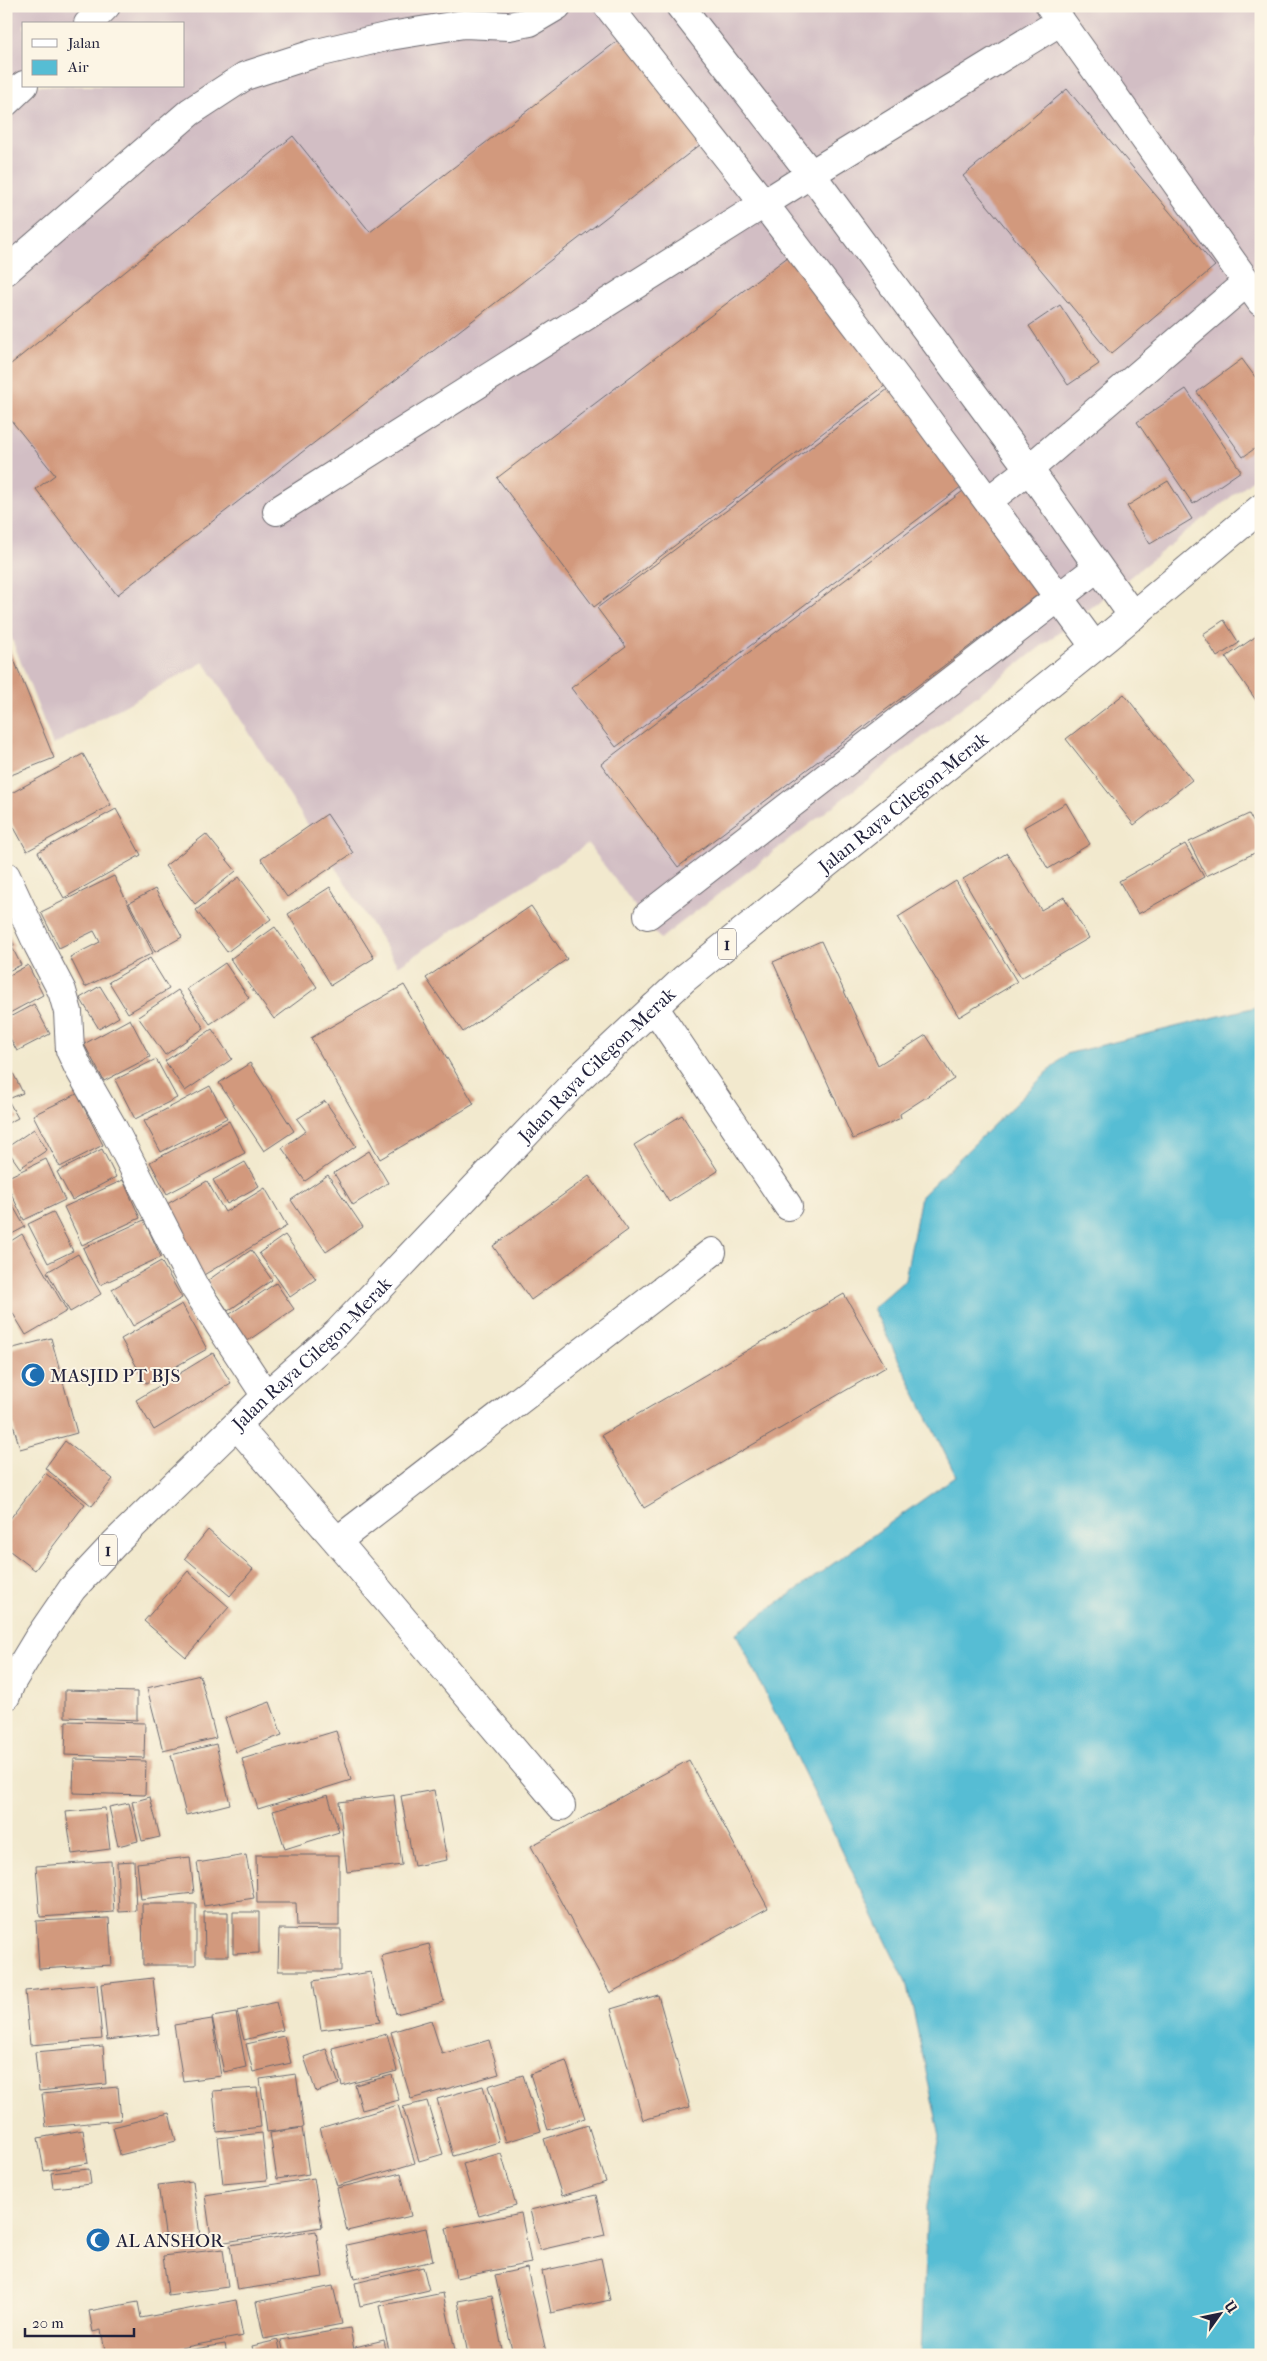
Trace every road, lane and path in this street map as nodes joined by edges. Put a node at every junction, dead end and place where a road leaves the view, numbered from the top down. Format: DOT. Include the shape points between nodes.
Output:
graph roads {
  1 [pos="106,6"];
  2 [pos="557,6"];
  3 [pos="608,6"];
  4 [pos="680,6"];
  5 [pos="1055,14"];
  6 [pos="90,22"];
  7 [pos="22,87"];
  8 [pos="6,102"];
  9 [pos="811,174"];
  10 [pos="765,205"];
  11 [pos="6,271"];
  12 [pos="1254,292"];
  13 [pos="1029,469"];
  14 [pos="988,501"];
  15 [pos="1261,508"];
  16 [pos="277,511"];
  17 [pos="1098,568"];
  18 [pos="1058,597"];
  19 [pos="1133,616"];
  20 [pos="1095,647"];
  21 [pos="6,876"];
  22 [pos="648,915"];
  23 [pos="654,1006"];
  24 [pos="788,1206"];
  25 [pos="712,1252"];
  26 [pos="266,1396"];
  27 [pos="237,1426"];
  28 [pos="337,1541"];
  29 [pos="6,1696"];
  30 [pos="561,1806"];
  1 -- 6 [label="main road"];
  2 -- 11 [label="main road" via="530,22 509,26 464,24 390,36 313,54 245,76 190,112"];
  3 -- 10 [label="main road"];
  4 -- 9 [label="main road"];
  5 -- 9 [label="main road"];
  5 -- 12 [label="main road"];
  7 -- 8 [label="main road"];
  9 -- 10 [label="main road"];
  9 -- 13 [label="main road"];
  10 -- 14 [label="main road"];
  10 -- 16 [label="main road"];
  12 -- 13 [label="main road"];
  13 -- 14 [label="main road"];
  13 -- 17 [label="main road"];
  14 -- 18 [label="main road"];
  15 -- 19 [label="main road, Jalan Raya Cilegon-Merak / 1"];
  17 -- 18 [label="main road"];
  17 -- 19 [label="main road"];
  18 -- 20 [label="main road"];
  18 -- 22 [label="main road"];
  19 -- 20 [label="main road, Jalan Raya Cilegon-Merak / 1"];
  20 -- 23 [label="main road, Jalan Raya Cilegon-Merak / 1"];
  21 -- 26 [label="main road" via="62,991 67,1007 70,1050 78,1067 195,1288"];
  23 -- 24 [label="main road"];
  23 -- 26 [label="main road, Jalan Raya Cilegon-Merak / 1" via="578,1079 337,1333"];
  25 -- 28 [label="main road"];
  26 -- 27 [label="main road, Jalan Raya Cilegon-Merak / 1"];
  27 -- 28 [label="main road"];
  27 -- 29 [label="main road, Jalan Raya Cilegon-Merak / 1" via="115,1543 72,1590 37,1640"];
  28 -- 30 [label="main road"];
}
